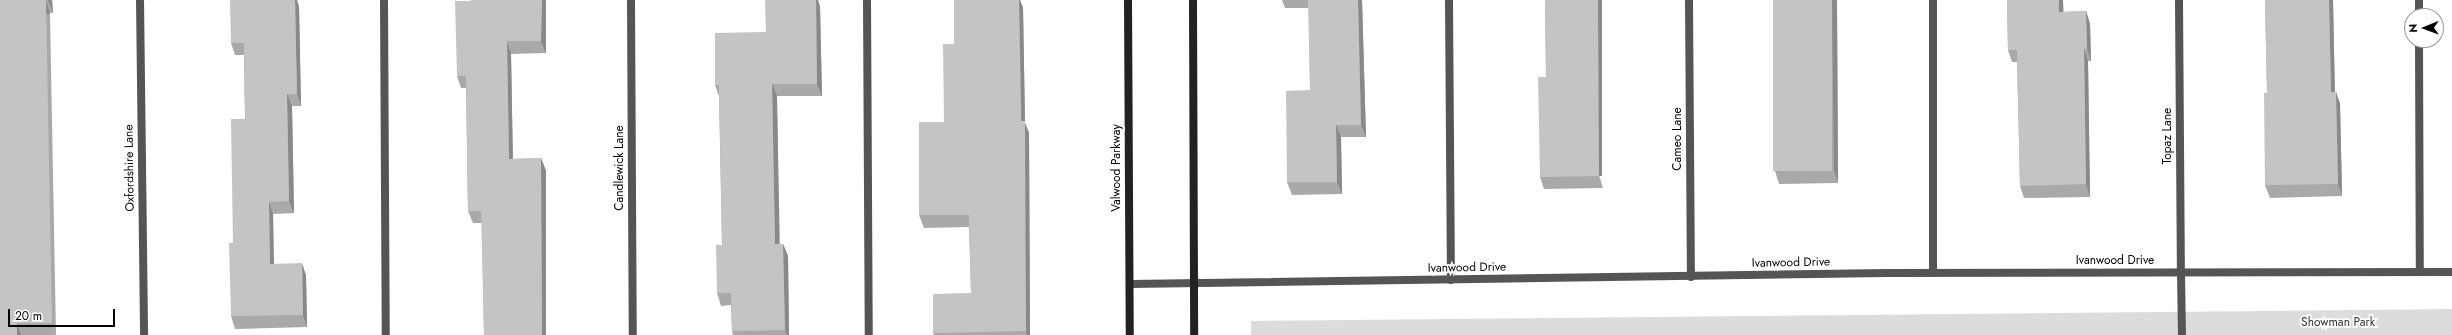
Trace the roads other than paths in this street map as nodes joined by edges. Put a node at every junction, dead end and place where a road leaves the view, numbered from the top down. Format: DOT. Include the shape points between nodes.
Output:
graph roads {
  1 [pos="140,0"];
  2 [pos="384,0"];
  3 [pos="631,0"];
  4 [pos="867,0"];
  5 [pos="1128,0"];
  6 [pos="1193,0"];
  7 [pos="1449,0"];
  8 [pos="1689,0"];
  9 [pos="1933,0"];
  10 [pos="2179,0"];
  11 [pos="2420,48"];
  12 [pos="2420,272"];
  13 [pos="2452,272"];
  14 [pos="1933,273"];
  15 [pos="2181,273"];
  16 [pos="1691,277"];
  17 [pos="1451,280"];
  18 [pos="1130,284"];
  19 [pos="1194,284"];
  20 [pos="144,335"];
  21 [pos="386,335"];
  22 [pos="633,335"];
  23 [pos="868,335"];
  24 [pos="1130,335"];
  25 [pos="1194,335"];
  26 [pos="2182,335"];
  1 -- 20 [label="street, Oxfordshire Lane"];
  2 -- 21 [label="street"];
  3 -- 22 [label="street, Candlewick Lane"];
  4 -- 23 [label="street"];
  5 -- 18 [label="main road, Valwood Parkway"];
  6 -- 19 [label="main road"];
  7 -- 17 [label="street"];
  8 -- 16 [label="street, Cameo Lane"];
  9 -- 14 [label="street"];
  10 -- 15 [label="street, Topaz Lane"];
  11 -- 12 [label="street"];
  12 -- 13 [label="street, Ivanwood Drive"];
  12 -- 15 [label="street, Ivanwood Drive"];
  14 -- 15 [label="street, Ivanwood Drive"];
  14 -- 16 [label="street, Ivanwood Drive"];
  15 -- 26 [label="street, Topaz Lane"];
  16 -- 17 [label="street, Ivanwood Drive"];
  17 -- 19 [label="street, Ivanwood Drive"];
  18 -- 19 [label="street, Ivanwood Drive"];
  18 -- 24 [label="main road, Valwood Parkway"];
  19 -- 25 [label="main road"];
}
